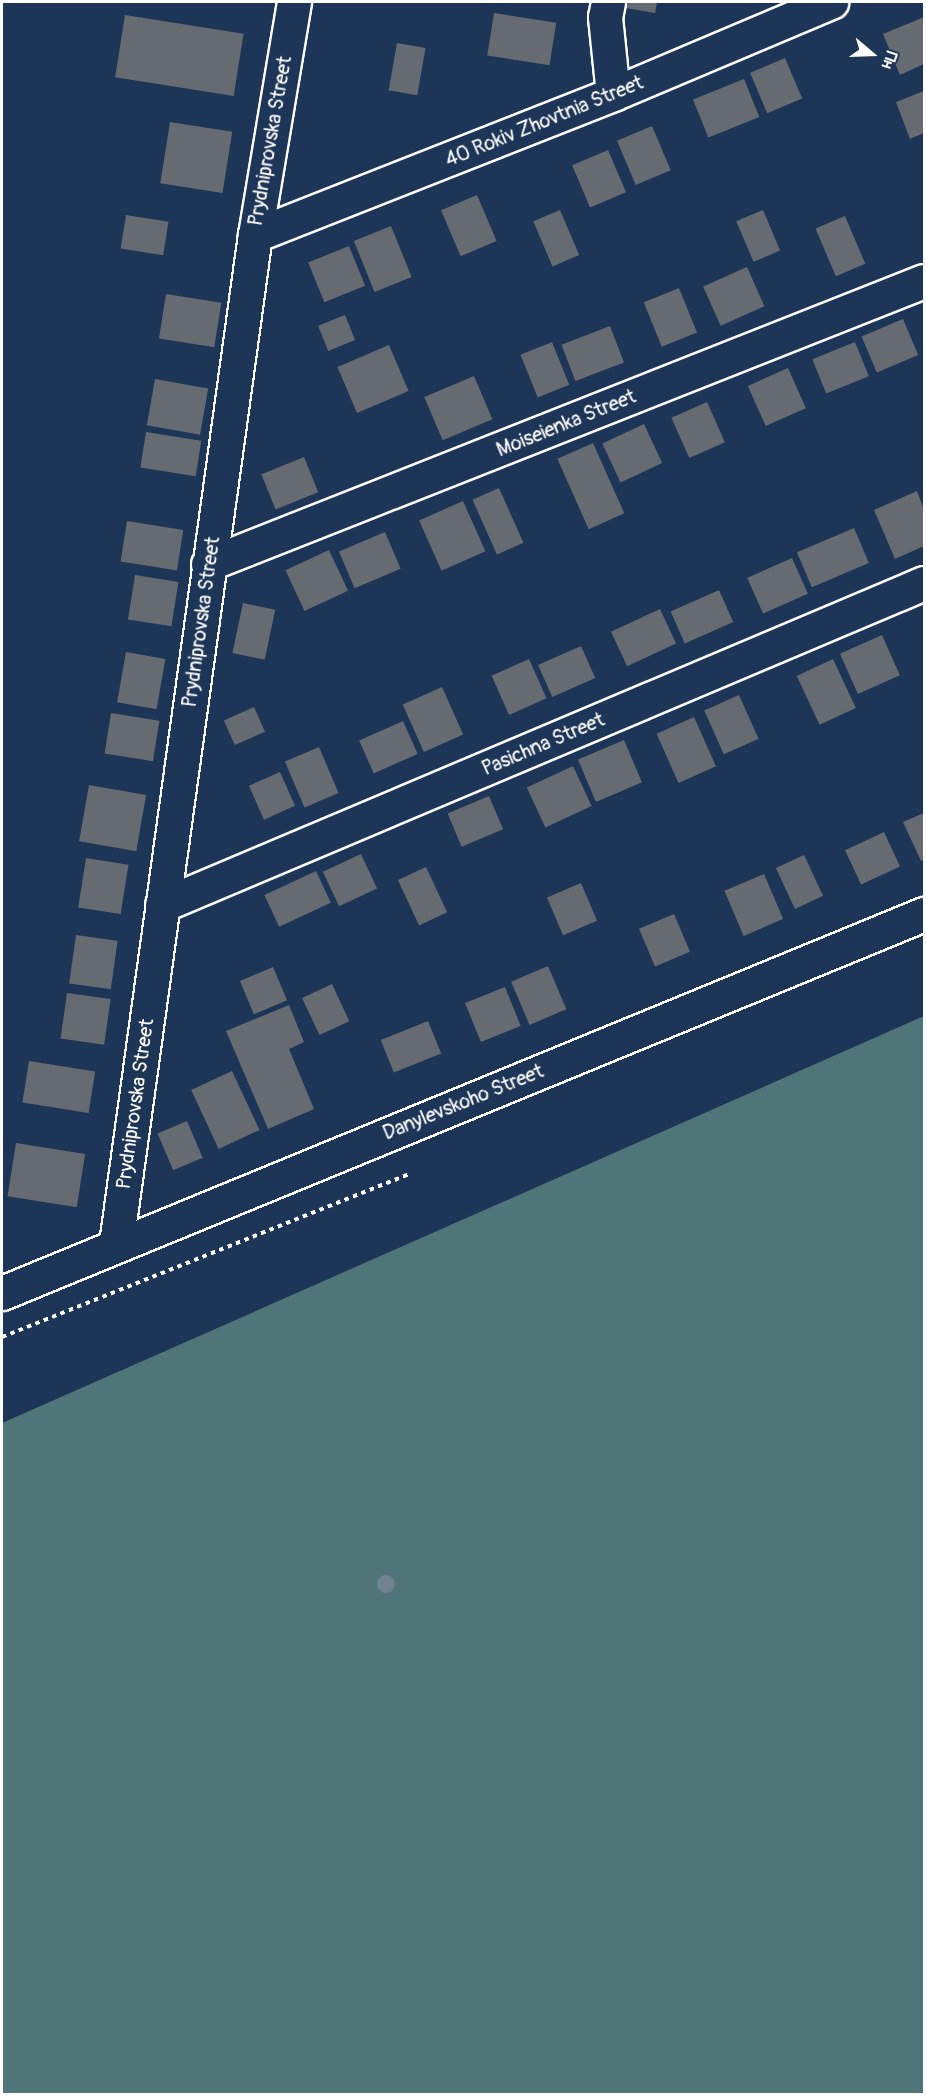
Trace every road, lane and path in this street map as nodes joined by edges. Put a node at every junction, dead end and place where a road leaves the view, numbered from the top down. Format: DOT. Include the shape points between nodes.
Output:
graph roads {
  1 [pos="294,2"];
  2 [pos="608,2"];
  3 [pos="831,2"];
  4 [pos="613,94"];
  5 [pos="255,235"];
  6 [pos="924,281"];
  7 [pos="208,564"];
  8 [pos="924,583"];
  9 [pos="162,905"];
  10 [pos="924,914"];
  11 [pos="410,1174"];
  12 [pos="116,1244"];
  13 [pos="2,1293"];
  14 [pos="2,1337"];
  1 -- 5 [label="street, Prydniprovska Street"];
  2 -- 4 [label="street" via="605,17"];
  3 -- 4 [label="street, 40 Rokiv Zhovtnia Street"];
  4 -- 5 [label="street, 40 Rokiv Zhovtnia Street"];
  5 -- 7 [label="street, Prydniprovska Street"];
  6 -- 7 [label="street, Moiseienka Street"];
  7 -- 9 [label="street, Prydniprovska Street"];
  8 -- 9 [label="street, Pasichna Street"];
  9 -- 12 [label="street, Prydniprovska Street"];
  10 -- 12 [label="street, Danylevskoho Street"];
  11 -- 14 [label="path"];
  12 -- 13 [label="street, Danylevskoho Street"];
}
